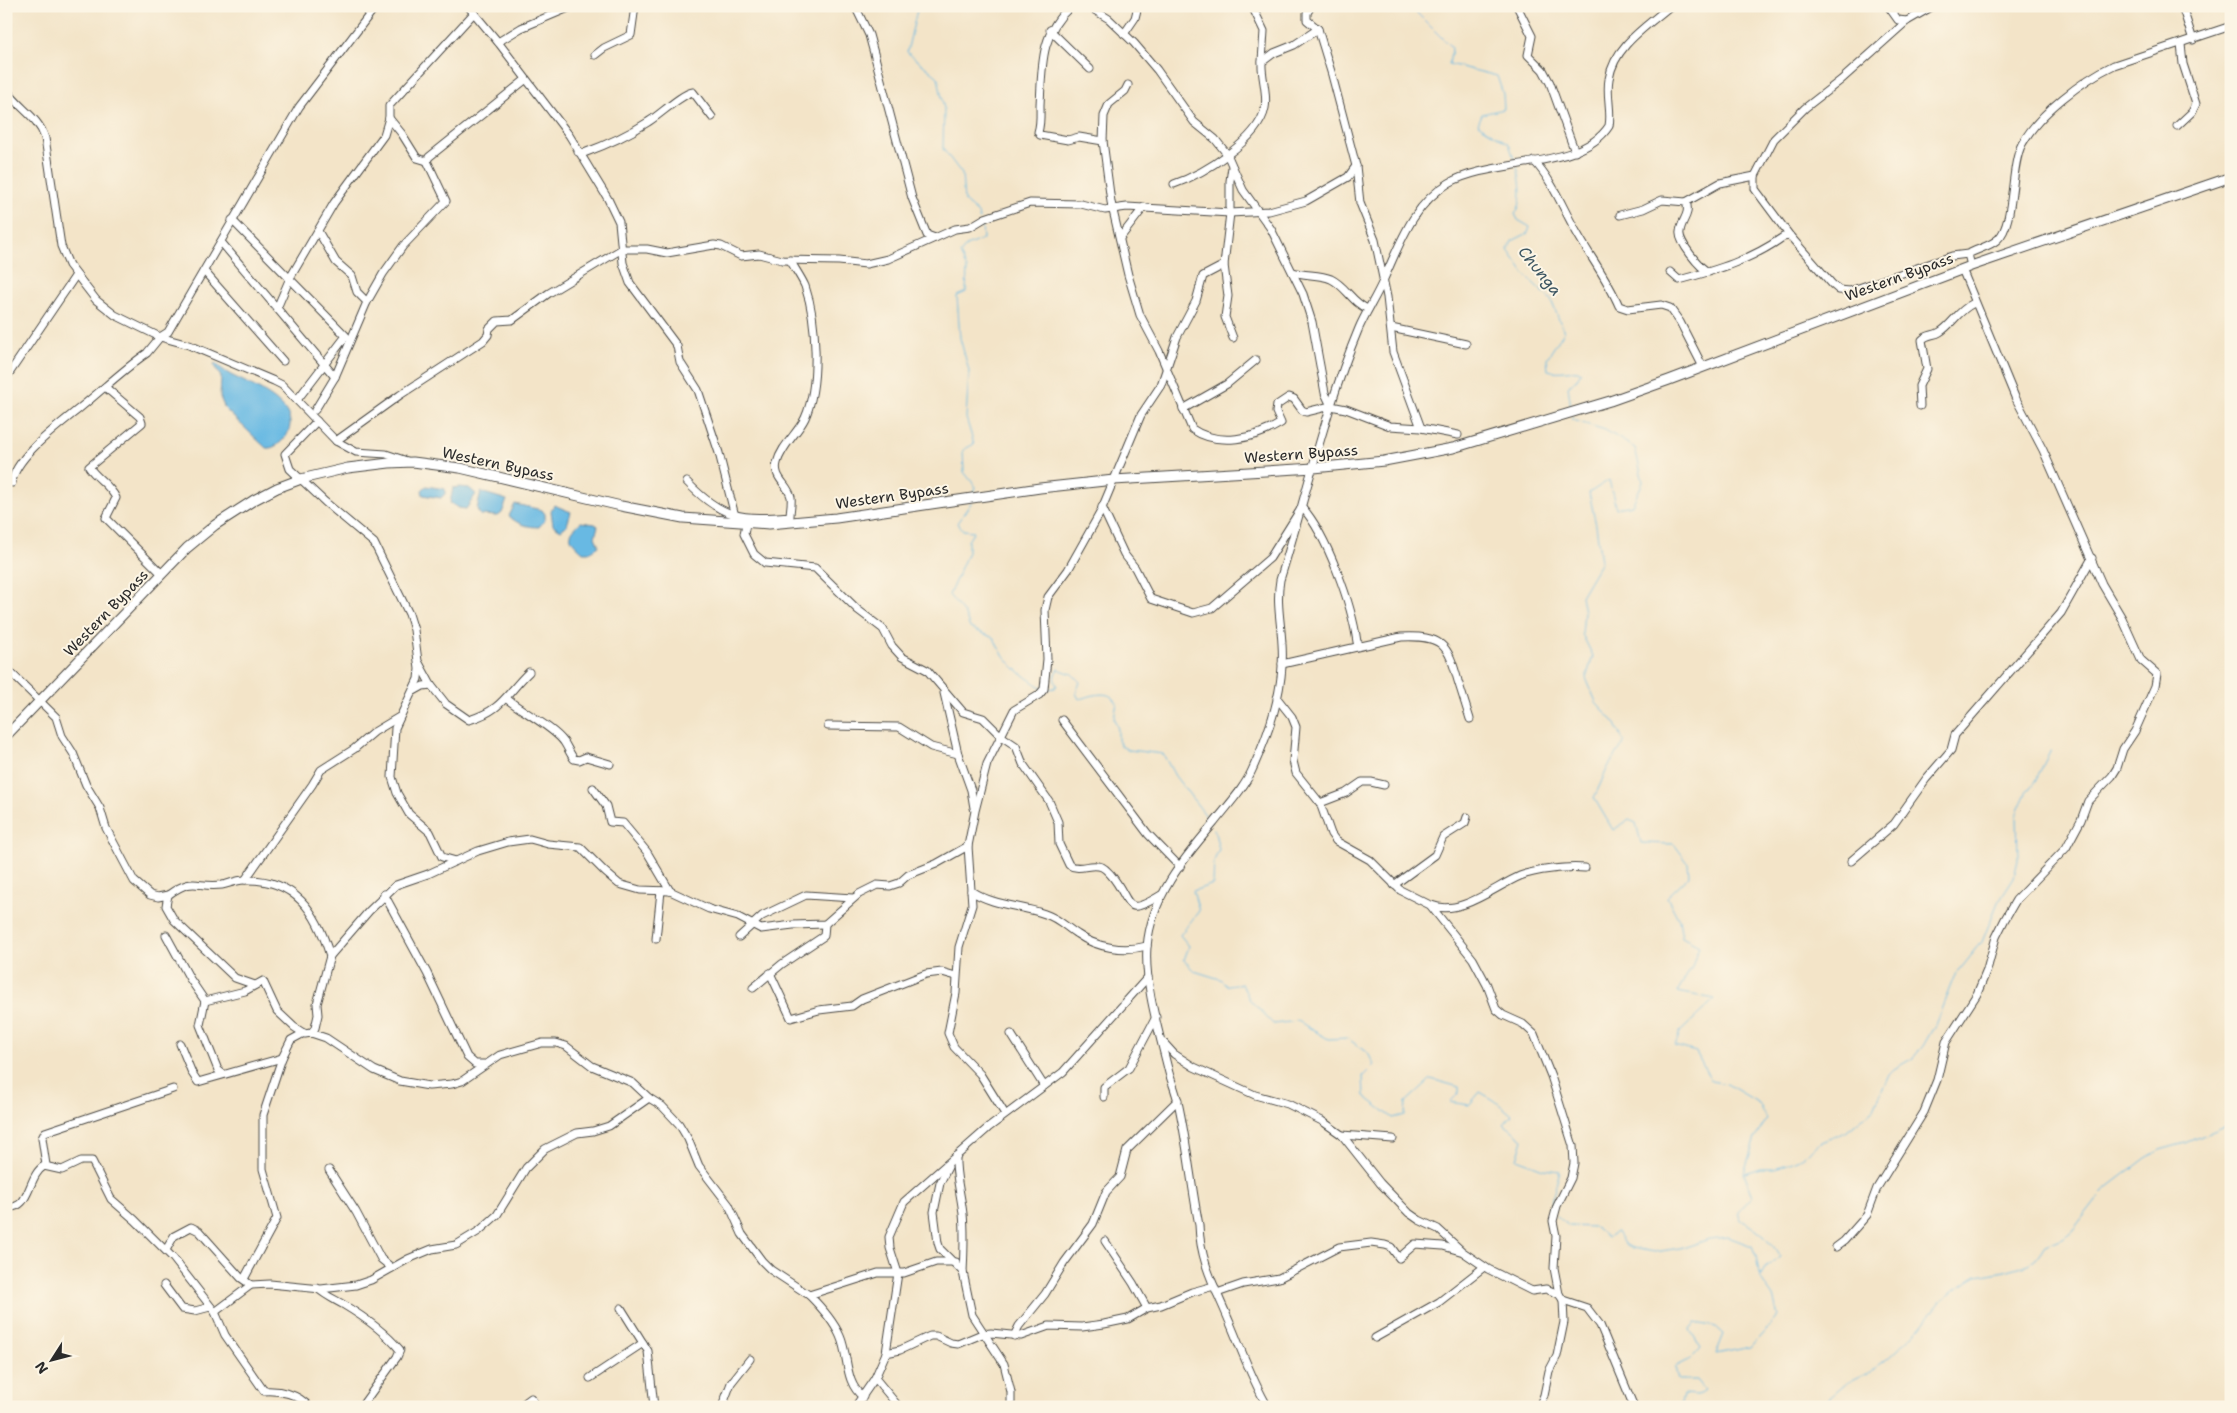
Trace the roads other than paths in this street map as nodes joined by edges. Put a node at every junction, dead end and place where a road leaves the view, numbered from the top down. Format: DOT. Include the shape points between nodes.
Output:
graph roads {
  1 [pos="376,6"];
  2 [pos="573,6"];
  3 [pos="634,6"];
  4 [pos="855,6"];
  5 [pos="1071,6"];
  6 [pos="1088,6"];
  7 [pos="1138,6"];
  8 [pos="1252,6"];
  9 [pos="1311,6"];
  10 [pos="1517,6"];
  11 [pos="1670,6"];
  12 [pos="1888,6"];
  13 [pos="1933,6"];
  14 [pos="2182,6"];
  15 [pos="472,9"];
  16 [pos="1907,21"];
  17 [pos="2231,26"];
  18 [pos="1318,29"];
  19 [pos="1050,30"];
  20 [pos="1124,34"];
  21 [pos="2193,40"];
  22 [pos="498,42"];
  23 [pos="2182,44"];
  24 [pos="595,55"];
  25 [pos="1262,62"];
  26 [pos="1090,69"];
  27 [pos="525,80"];
  28 [pos="1128,85"];
  29 [pos="6,89"];
  30 [pos="712,117"];
  31 [pos="389,118"];
  32 [pos="2177,126"];
  33 [pos="1103,141"];
  34 [pos="578,152"];
  35 [pos="1575,152"];
  36 [pos="1227,154"];
  37 [pos="427,161"];
  38 [pos="1534,161"];
  39 [pos="1356,166"];
  40 [pos="1232,167"];
  41 [pos="1754,176"];
  42 [pos="2231,177"];
  43 [pos="1174,184"];
  44 [pos="1686,202"];
  45 [pos="1144,207"];
  46 [pos="1114,210"];
  47 [pos="1260,211"];
  48 [pos="1230,213"];
  49 [pos="1620,215"];
  50 [pos="232,220"];
  51 [pos="318,231"];
  52 [pos="1790,236"];
  53 [pos="935,238"];
  54 [pos="1120,238"];
  55 [pos="221,242"];
  56 [pos="622,249"];
  57 [pos="1968,254"];
  58 [pos="790,260"];
  59 [pos="1224,265"];
  60 [pos="1971,266"];
  61 [pos="1962,269"];
  62 [pos="204,271"];
  63 [pos="1293,272"];
  64 [pos="1670,272"];
  65 [pos="1709,272"];
  66 [pos="76,275"];
  67 [pos="290,278"];
  68 [pos="1383,282"];
  69 [pos="367,302"];
  70 [pos="1974,303"];
  71 [pos="277,308"];
  72 [pos="1368,308"];
  73 [pos="1391,328"];
  74 [pos="160,338"];
  75 [pos="1233,338"];
  76 [pos="1466,344"];
  77 [pos="1256,360"];
  78 [pos="283,361"];
  79 [pos="325,362"];
  80 [pos="1703,367"];
  81 [pos="1167,371"];
  82 [pos="335,377"];
  83 [pos="6,378"];
  84 [pos="105,387"];
  85 [pos="299,402"];
  86 [pos="1331,406"];
  87 [pos="1920,406"];
  88 [pos="1183,409"];
  89 [pos="315,410"];
  90 [pos="318,423"];
  91 [pos="1421,428"];
  92 [pos="1458,435"];
  93 [pos="336,441"];
  94 [pos="413,462"];
  95 [pos="1314,468"];
  96 [pos="301,479"];
  97 [pos="1114,480"];
  98 [pos="688,482"];
  99 [pos="12,483"];
  100 [pos="1102,507"];
  101 [pos="1302,507"];
  102 [pos="735,516"];
  103 [pos="746,524"];
  104 [pos="2092,558"];
  105 [pos="162,574"];
  106 [pos="1360,646"];
  107 [pos="418,662"];
  108 [pos="1282,664"];
  109 [pos="6,668"];
  110 [pos="529,672"];
  111 [pos="431,685"];
  112 [pos="414,691"];
  113 [pos="944,691"];
  114 [pos="1277,698"];
  115 [pos="507,699"];
  116 [pos="41,702"];
  117 [pos="399,717"];
  118 [pos="1470,719"];
  119 [pos="1062,720"];
  120 [pos="828,726"];
  121 [pos="6,736"];
  122 [pos="1001,736"];
  123 [pos="958,754"];
  124 [pos="610,764"];
  125 [pos="1384,785"];
  126 [pos="593,788"];
  127 [pos="1320,803"];
  128 [pos="975,811"];
  129 [pos="1467,817"];
  130 [pos="968,846"];
  131 [pos="442,857"];
  132 [pos="456,861"];
  133 [pos="1851,861"];
  134 [pos="1180,867"];
  135 [pos="1585,868"];
  136 [pos="436,871"];
  137 [pos="245,880"];
  138 [pos="1394,884"];
  139 [pos="661,891"];
  140 [pos="670,891"];
  141 [pos="971,891"];
  142 [pos="384,894"];
  143 [pos="1161,894"];
  144 [pos="168,895"];
  145 [pos="854,898"];
  146 [pos="1430,905"];
  147 [pos="826,924"];
  148 [pos="751,925"];
  149 [pos="166,936"];
  150 [pos="739,936"];
  151 [pos="656,939"];
  152 [pos="1147,946"];
  153 [pos="330,956"];
  154 [pos="770,973"];
  155 [pos="956,976"];
  156 [pos="1148,977"];
  157 [pos="255,985"];
  158 [pos="753,988"];
  159 [pos="205,1000"];
  160 [pos="1156,1017"];
  161 [pos="307,1033"];
  162 [pos="1011,1034"];
  163 [pos="1162,1040"];
  164 [pos="180,1044"];
  165 [pos="282,1058"];
  166 [pos="484,1064"];
  167 [pos="223,1074"];
  168 [pos="1044,1086"];
  169 [pos="173,1089"];
  170 [pos="1104,1097"];
  171 [pos="649,1098"];
  172 [pos="1178,1100"];
  173 [pos="1005,1114"];
  174 [pos="1342,1135"];
  175 [pos="1393,1139"];
  176 [pos="956,1156"];
  177 [pos="950,1163"];
  178 [pos="46,1166"];
  179 [pos="329,1170"];
  180 [pos="6,1207"];
  181 [pos="1445,1236"];
  182 [pos="1105,1241"];
  183 [pos="1443,1246"];
  184 [pos="1836,1247"];
  185 [pos="166,1250"];
  186 [pos="1462,1252"];
  187 [pos="956,1262"];
  188 [pos="1484,1267"];
  189 [pos="392,1268"];
  190 [pos="963,1272"];
  191 [pos="898,1273"];
  192 [pos="244,1280"];
  193 [pos="164,1285"];
  194 [pos="251,1285"];
  195 [pos="317,1288"];
  196 [pos="1216,1289"];
  197 [pos="809,1295"];
  198 [pos="1561,1297"];
  199 [pos="621,1308"];
  200 [pos="1147,1308"];
  201 [pos="212,1309"];
  202 [pos="985,1334"];
  203 [pos="1014,1336"];
  204 [pos="1375,1338"];
  205 [pos="643,1343"];
  206 [pos="886,1353"];
  207 [pos="750,1359"];
  208 [pos="590,1378"];
  209 [pos="875,1378"];
  210 [pos="863,1397"];
  211 [pos="856,1406"];
  212 [pos="1265,1406"];
  213 [pos="309,1407"];
  214 [pos="361,1407"];
  215 [pos="518,1407"];
  216 [pos="537,1407"];
  217 [pos="584,1407"];
  218 [pos="597,1407"];
  219 [pos="654,1407"];
  220 [pos="722,1407"];
  221 [pos="899,1407"];
  222 [pos="1011,1407"];
  223 [pos="1539,1407"];
  224 [pos="1634,1407"];
  1 -- 50 [label="street" via="299,107"];
  2 -- 22 [label="street" via="521,28"];
  3 -- 24 [label="street" via="631,35"];
  4 -- 53 [label="street" via="875,58 912,198 927,234"];
  5 -- 19 [label="street"];
  6 -- 20 [label="street" via="1109,18"];
  7 -- 20 [label="street" via="1135,18"];
  8 -- 25 [label="street" via="1264,31"];
  9 -- 18 [label="street" via="1308,20"];
  10 -- 35 [label="street" via="1532,36 1528,55 1543,70 1550,83"];
  11 -- 35 [label="street" via="1621,50 1609,80 1609,126 1601,136"];
  12 -- 16 [label="street" via="1898,20"];
  13 -- 16 [label="street"];
  14 -- 21 [label="street"];
  15 -- 22 [label="street"];
  15 -- 31 [label="street" via="389,106"];
  16 -- 41 [label="street" via="1774,138"];
  17 -- 21 [label="street"];
  18 -- 25 [label="street"];
  18 -- 39 [label="street"];
  19 -- 26 [label="street"];
  19 -- 33 [label="street" via="1042,76 1039,134 1068,140 1079,137"];
  20 -- 36 [label="street" via="1157,70 1194,122"];
  21 -- 23 [label="street"];
  22 -- 27 [label="street"];
  23 -- 32 [label="street" via="2183,64 2196,104"];
  23 -- 57 [label="street" via="2106,69 2041,120 2018,153 2004,232 1994,242"];
  25 -- 36 [label="street" via="1266,106 1254,130"];
  27 -- 34 [label="street" via="569,135"];
  27 -- 37 [label="street"];
  28 -- 33 [label="street" via="1106,109"];
  29 -- 66 [label="street" via="44,134 61,246"];
  30 -- 34 [label="street" via="693,92 688,93 623,137 584,153"];
  31 -- 37 [label="street" via="416,158"];
  31 -- 51 [label="street" via="384,135"];
  33 -- 46 [label="street"];
  34 -- 56 [label="street" via="617,216"];
  35 -- 38 [label="street"];
  36 -- 40 [label="street"];
  36 -- 43 [label="street" via="1189,180"];
  37 -- 69 [label="street" via="446,201 403,246"];
  38 -- 68 [label="street" via="1462,178 1426,200 1405,230"];
  38 -- 80 [label="street" via="1547,175 1552,190 1614,292 1619,306 1628,309 1661,305 1670,308"];
  39 -- 47 [label="street" via="1348,177 1306,201"];
  39 -- 68 [label="street" via="1359,198 1375,240"];
  40 -- 47 [label="street" via="1243,190"];
  40 -- 48 [label="street"];
  41 -- 44 [label="street" via="1720,183"];
  41 -- 52 [label="street" via="1755,189"];
  42 -- 60 [label="main road, Western Bypass"];
  44 -- 49 [label="street" via="1662,200"];
  44 -- 65 [label="street" via="1687,215 1680,238 1700,267"];
  45 -- 46 [label="street"];
  45 -- 48 [label="street"];
  45 -- 54 [label="street"];
  46 -- 53 [label="street" via="1082,204 1030,203"];
  46 -- 54 [label="street"];
  47 -- 48 [label="street"];
  47 -- 63 [label="street"];
  48 -- 59 [label="street"];
  50 -- 55 [label="street"];
  50 -- 67 [label="street"];
  51 -- 67 [label="street"];
  51 -- 69 [label="street" via="336,262 352,276 357,292"];
  52 -- 57 [label="street" via="1832,284 1844,291 1952,256"];
  52 -- 65 [label="street" via="1749,258"];
  53 -- 58 [label="street" via="888,259 866,264"];
  54 -- 81 [label="street" via="1140,315"];
  55 -- 62 [label="street"];
  55 -- 71 [label="street"];
  56 -- 58 [label="street" via="667,253 714,245 741,256 759,254"];
  56 -- 93 [label="street" via="512,320 496,321 482,341"];
  56 -- 102 [label="street" via="630,283 677,346 680,362 698,390"];
  57 -- 60 [label="street"];
  58 -- 102 [label="street" via="802,280 810,304 816,344 808,410 777,462 777,473 790,495 790,516"];
  59 -- 75 [label="street" via="1228,296 1225,316"];
  59 -- 81 [label="street" via="1203,276 1196,301 1177,337"];
  60 -- 61 [label="main road, Western Bypass"];
  61 -- 70 [label="street"];
  61 -- 80 [label="main road, Western Bypass"];
  62 -- 74 [label="street" via="168,332"];
  62 -- 78 [label="street"];
  63 -- 72 [label="street" via="1331,279 1357,304"];
  63 -- 86 [label="street" via="1312,322 1325,394"];
  64 -- 65 [label="street" via="1679,280"];
  66 -- 74 [label="street" via="104,308"];
  66 -- 83 [label="street"];
  67 -- 71 [label="street"];
  67 -- 79 [label="street" via="346,336"];
  68 -- 72 [label="street"];
  68 -- 73 [label="street"];
  69 -- 82 [label="street"];
  70 -- 87 [label="street" via="1962,308 1942,332 1922,340 1927,369 1919,386"];
  70 -- 104 [label="street"];
  71 -- 79 [label="street"];
  72 -- 86 [label="street"];
  73 -- 76 [label="street"];
  73 -- 91 [label="street" via="1393,352"];
  74 -- 84 [label="street" via="148,353"];
  74 -- 85 [label="street" via="189,344 274,381"];
  77 -- 88 [label="street" via="1227,384"];
  79 -- 82 [label="street"];
  79 -- 85 [label="street"];
  80 -- 95 [label="main road, Western Bypass" via="1580,410 1453,448 1384,461"];
  81 -- 88 [label="street"];
  81 -- 97 [label="street" via="1162,385 1141,415"];
  82 -- 89 [label="street"];
  84 -- 99 [label="street" via="32,449 12,475"];
  84 -- 105 [label="street" via="142,423 89,467 116,498 106,518"];
  85 -- 89 [label="street"];
  85 -- 90 [label="street"];
  86 -- 88 [label="street" via="1306,412 1289,398 1277,405 1281,423 1262,433 1228,439 1209,438 1196,432"];
  86 -- 91 [label="street" via="1390,426"];
  86 -- 95 [label="street"];
  89 -- 90 [label="street" via="320,416"];
  90 -- 93 [label="street"];
  90 -- 96 [label="street" via="285,454 290,469"];
  91 -- 92 [label="street"];
  93 -- 94 [label="street" via="356,452 386,454"];
  94 -- 96 [label="main road, Western Bypass" via="348,468"];
  94 -- 103 [label="main road, Western Bypass" via="477,471 674,517"];
  95 -- 97 [label="main road, Western Bypass"];
  95 -- 101 [label="street"];
  96 -- 105 [label="main road, Western Bypass" via="254,500 215,525"];
  96 -- 107 [label="street" via="374,542 409,614"];
  97 -- 100 [label="street"];
  97 -- 103 [label="main road, Western Bypass" via="836,518"];
  98 -- 102 [label="street" via="723,512"];
  100 -- 101 [label="street" via="1124,554 1151,599 1198,612 1212,608 1262,566 1278,548"];
  100 -- 122 [label="street" via="1077,556 1046,603 1047,678 1044,689 1016,707"];
  101 -- 106 [label="street" via="1332,559"];
  101 -- 108 [label="street" via="1278,593"];
  103 -- 113 [label="street" via="744,534 759,560 816,568 858,610 884,629 902,657 927,670"];
  104 -- 133 [label="street" via="2061,613 1955,734 1951,750 1894,824"];
  104 -- 184 [label="street" via="2139,656 2157,674 2155,686 2112,776 2088,801 2066,848 2016,900 2005,919 1977,994 1946,1042 1938,1080 1924,1112 1877,1188 1867,1215"];
  105 -- 116 [label="main road, Western Bypass"];
  106 -- 108 [label="street"];
  106 -- 118 [label="street" via="1401,637 1433,639 1453,660"];
  107 -- 111 [label="street"];
  107 -- 112 [label="street"];
  108 -- 114 [label="street"];
  109 -- 116 [label="street"];
  110 -- 115 [label="street"];
  111 -- 112 [label="street"];
  111 -- 115 [label="street" via="446,704 469,720 491,711"];
  112 -- 117 [label="street"];
  113 -- 122 [label="street" via="963,712 983,718"];
  113 -- 123 [label="street"];
  114 -- 127 [label="street" via="1296,727 1293,761 1296,773"];
  114 -- 134 [label="street" via="1247,780"];
  115 -- 124 [label="street" via="557,736 574,759 586,757"];
  116 -- 121 [label="main road, Western Bypass"];
  116 -- 144 [label="street" via="56,717 62,736 130,875 140,889 150,895 158,898"];
  117 -- 131 [label="street" via="392,747 393,785 409,814 433,836"];
  117 -- 137 [label="street" via="318,772"];
  119 -- 134 [label="street" via="1148,834"];
  120 -- 123 [label="street" via="899,727 932,747"];
  122 -- 128 [label="street" via="987,764"];
  122 -- 143 [label="street" via="1016,746 1023,764 1047,796 1058,822 1059,844 1069,865 1078,869 1096,866 1105,869 1133,907 1140,907"];
  123 -- 128 [label="street"];
  125 -- 127 [label="street" via="1362,782 1346,793"];
  126 -- 140 [label="street" via="606,806 610,822 623,823 647,852"];
  127 -- 138 [label="street" via="1334,838 1370,860"];
  128 -- 130 [label="street"];
  129 -- 138 [label="street" via="1465,823 1443,837 1435,855"];
  130 -- 141 [label="street"];
  130 -- 145 [label="street" via="908,875 899,883 877,885"];
  131 -- 132 [label="street"];
  131 -- 136 [label="street" via="441,866"];
  132 -- 136 [label="street"];
  132 -- 139 [label="street" via="515,841 530,839 575,845 619,884"];
  134 -- 143 [label="street"];
  135 -- 146 [label="street" via="1570,867 1527,874 1456,908"];
  136 -- 142 [label="street" via="396,884"];
  137 -- 144 [label="street" via="222,885 190,884 180,886"];
  137 -- 153 [label="street" via="284,886 301,900 318,926"];
  138 -- 146 [label="street"];
  139 -- 140 [label="street"];
  139 -- 151 [label="street"];
  140 -- 148 [label="street"];
  141 -- 152 [label="street" via="1009,906 1045,914 1088,941 1126,950"];
  141 -- 155 [label="street" via="972,905 961,940"];
  142 -- 153 [label="street"];
  142 -- 166 [label="street" via="467,1057 475,1064"];
  143 -- 152 [label="street"];
  144 -- 157 [label="street" via="166,906 174,920 235,978"];
  145 -- 147 [label="street"];
  145 -- 148 [label="street" via="806,895 773,910"];
  146 -- 198 [label="street" via="1472,959 1496,1009 1503,1016 1523,1024 1537,1038 1566,1120 1574,1163 1553,1221 1556,1236 1554,1268"];
  147 -- 148 [label="street" via="766,929"];
  147 -- 154 [label="street" via="824,936"];
  148 -- 150 [label="street"];
  149 -- 159 [label="street"];
  152 -- 156 [label="street"];
  153 -- 161 [label="street" via="317,1004 315,1028"];
  154 -- 155 [label="street" via="791,1018 852,1006 926,974 942,972"];
  154 -- 158 [label="street"];
  155 -- 173 [label="street" via="948,1033 950,1040 980,1074"];
  156 -- 160 [label="street"];
  156 -- 168 [label="street" via="1072,1063"];
  157 -- 159 [label="street" via="245,991"];
  157 -- 161 [label="street" via="263,981 277,1011 294,1028"];
  159 -- 167 [label="street" via="200,1025 218,1070"];
  160 -- 163 [label="street"];
  160 -- 170 [label="street" via="1129,1068 1104,1087"];
  161 -- 165 [label="street" via="291,1040"];
  161 -- 166 [label="street" via="335,1043 394,1080 429,1086 452,1084 462,1081"];
  162 -- 168 [label="street"];
  163 -- 172 [label="street"];
  163 -- 174 [label="street" via="1174,1054 1194,1067 1255,1095 1284,1102"];
  164 -- 167 [label="street" via="198,1082"];
  165 -- 167 [label="street"];
  165 -- 192 [label="street" via="263,1120 263,1169 277,1218"];
  166 -- 171 [label="street" via="500,1055 542,1044 562,1044 592,1066 634,1083"];
  168 -- 173 [label="street"];
  169 -- 178 [label="street" via="45,1132 42,1138"];
  171 -- 189 [label="street" via="609,1126 577,1132 545,1149 526,1168 497,1215 466,1240 432,1249"];
  171 -- 197 [label="street" via="679,1124 699,1166 729,1204 742,1234 762,1261"];
  172 -- 196 [label="street" via="1199,1225 1199,1243 1206,1270"];
  172 -- 203 [label="street" via="1127,1150 1120,1177 1106,1192 1093,1224"];
  173 -- 176 [label="street"];
  174 -- 175 [label="street"];
  174 -- 181 [label="street" via="1394,1199"];
  176 -- 177 [label="street"];
  176 -- 190 [label="street" via="965,1244"];
  177 -- 187 [label="street" via="940,1183 934,1212 940,1249"];
  177 -- 191 [label="street" via="910,1196 899,1211 889,1237"];
  178 -- 180 [label="street" via="36,1173 23,1202 13,1208"];
  178 -- 185 [label="street" via="62,1170 87,1159 92,1161 110,1199"];
  179 -- 189 [label="street" via="381,1259"];
  181 -- 183 [label="street"];
  181 -- 186 [label="street"];
  182 -- 200 [label="street"];
  183 -- 186 [label="street"];
  183 -- 196 [label="street" via="1415,1244 1399,1258 1391,1247 1385,1245 1372,1243 1340,1247 1278,1278"];
  185 -- 192 [label="street" via="174,1236 192,1226"];
  185 -- 201 [label="street"];
  186 -- 188 [label="street"];
  187 -- 190 [label="street"];
  187 -- 191 [label="street" via="936,1262"];
  188 -- 198 [label="street" via="1532,1291 1546,1290"];
  188 -- 204 [label="street" via="1439,1302"];
  189 -- 195 [label="street" via="356,1285"];
  190 -- 202 [label="street" via="970,1308"];
  191 -- 197 [label="street" via="878,1273"];
  191 -- 206 [label="street"];
  192 -- 194 [label="street"];
  193 -- 201 [label="street" via="182,1309"];
  194 -- 195 [label="street"];
  194 -- 201 [label="street"];
  195 -- 214 [label="street" via="391,1338 400,1350"];
  196 -- 200 [label="street" via="1192,1292"];
  196 -- 212 [label="street"];
  197 -- 210 [label="street" via="841,1336 847,1367"];
  198 -- 223 [label="street" via="1564,1322 1557,1356 1549,1371"];
  198 -- 224 [label="street" via="1582,1305 1594,1315"];
  199 -- 205 [label="street"];
  200 -- 203 [label="street" via="1128,1319 1082,1327 1049,1326 1028,1335"];
  201 -- 213 [label="street" via="225,1335 264,1391 296,1396"];
  202 -- 203 [label="street"];
  202 -- 206 [label="street" via="958,1344 930,1336"];
  202 -- 222 [label="street" via="1004,1364"];
  205 -- 208 [label="street"];
  205 -- 219 [label="street" via="650,1360"];
  206 -- 209 [label="street"];
  207 -- 220 [label="street" via="731,1383"];
  209 -- 210 [label="street"];
  209 -- 221 [label="street"];
  210 -- 211 [label="street"];
  215 -- 216 [label="street" via="531,1398"];
  217 -- 218 [label="street"];
}
